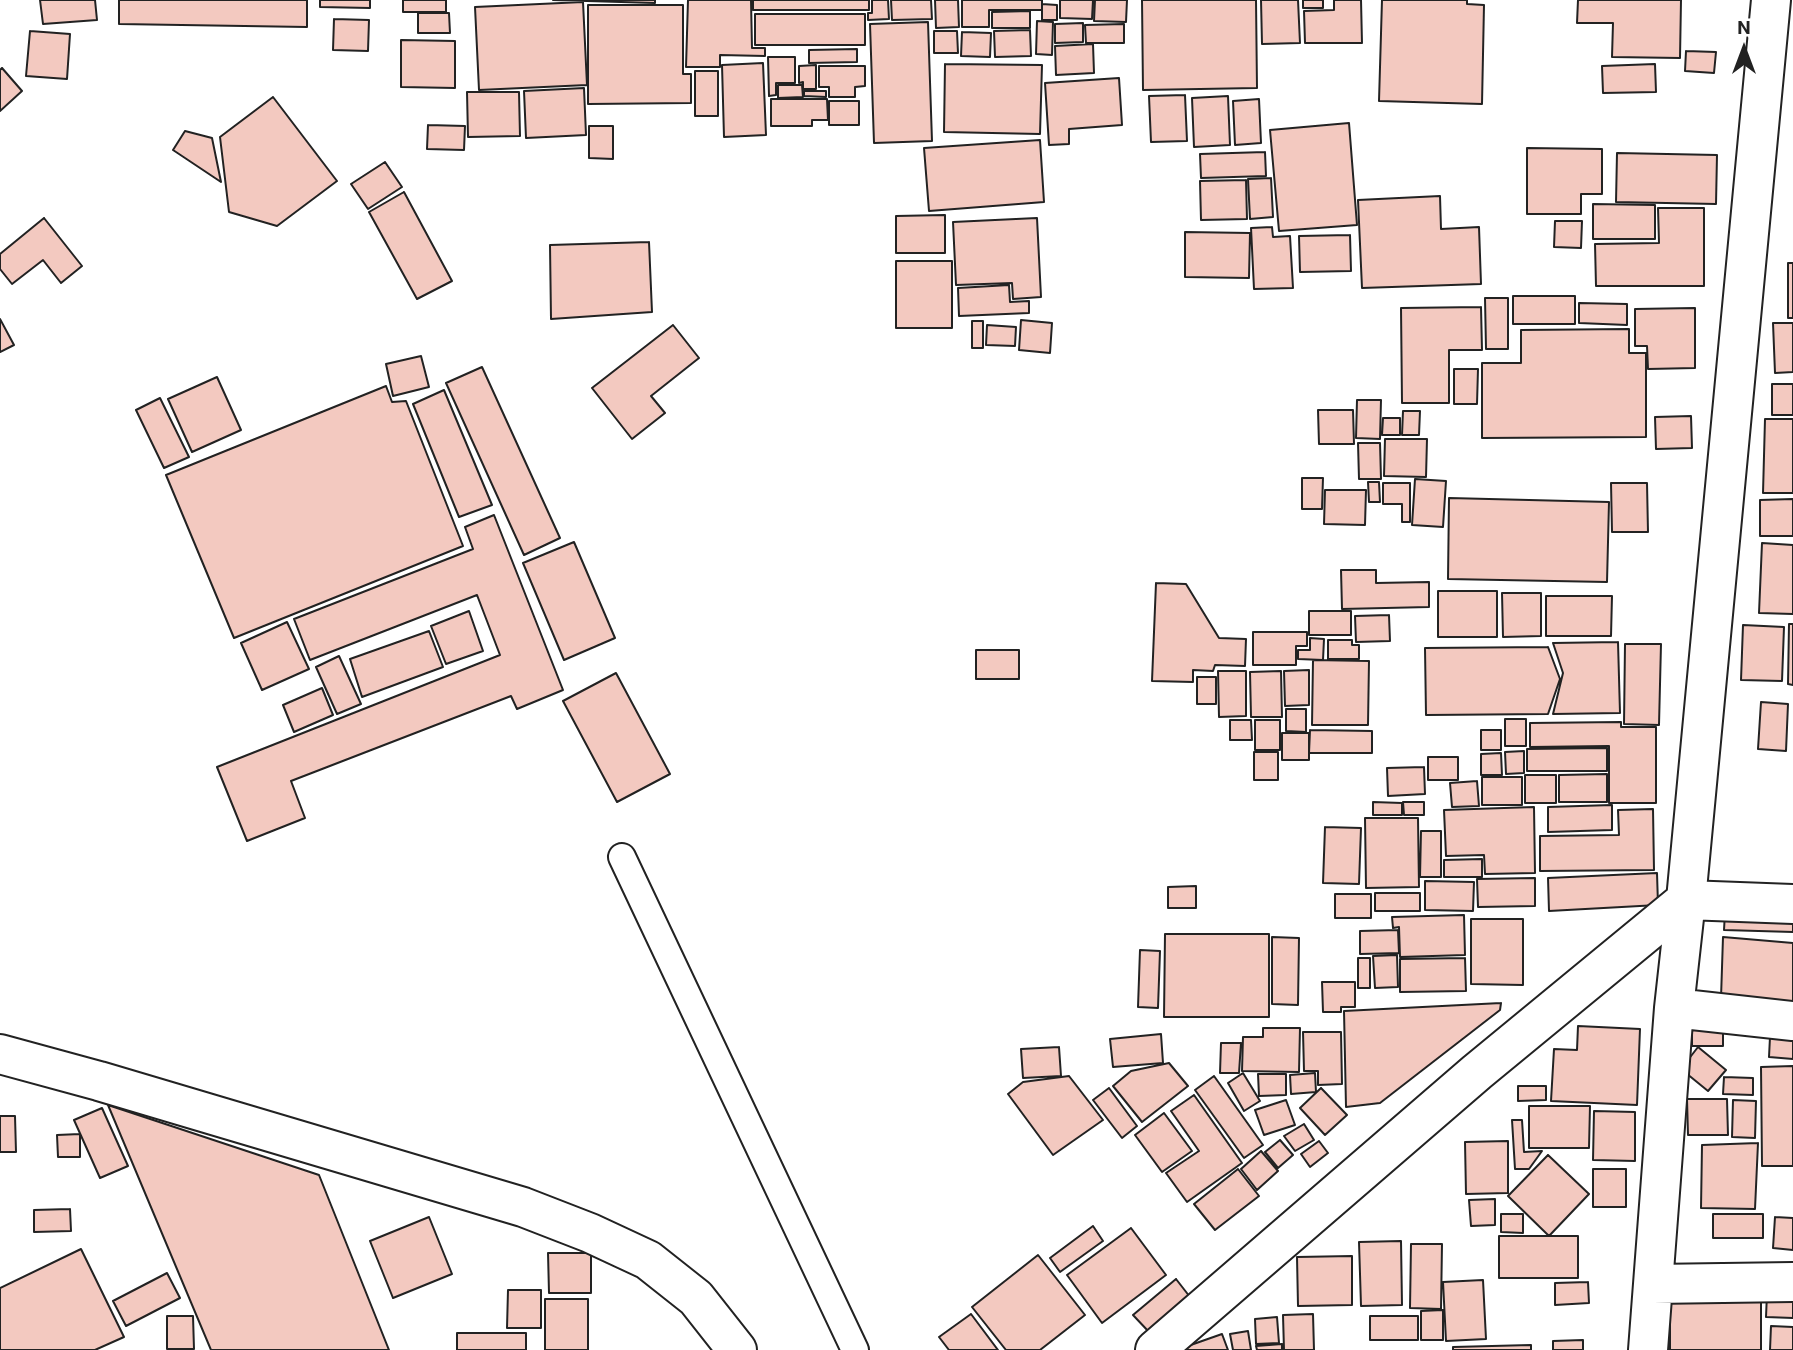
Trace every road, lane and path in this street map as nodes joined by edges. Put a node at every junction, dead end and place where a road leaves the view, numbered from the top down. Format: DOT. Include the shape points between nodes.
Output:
graph roads {
  1 [pos="1771,0"];
  2 [pos="622,857"];
  3 [pos="1686,901"];
  4 [pos="1793,904"];
  5 [pos="1674,1008"];
  6 [pos="1793,1021"];
  7 [pos="0,1054"];
  8 [pos="1793,1282"];
  9 [pos="1653,1284"];
  10 [pos="737,1350"];
  11 [pos="855,1350"];
  12 [pos="1155,1350"];
  13 [pos="1648,1350"];
  1 -- 3 [label="street"];
  2 -- 11 [label="lane"];
  3 -- 4 [label="street"];
  3 -- 5 [label="street"];
  3 -- 12 [label="street" via="1477,1072"];
  5 -- 6 [label="street"];
  5 -- 9 [label="street"];
  7 -- 10 [label="street" via="509,1203 590,1233 648,1260 696,1298"];
  8 -- 9 [label="street"];
  9 -- 13 [label="street"];
}
